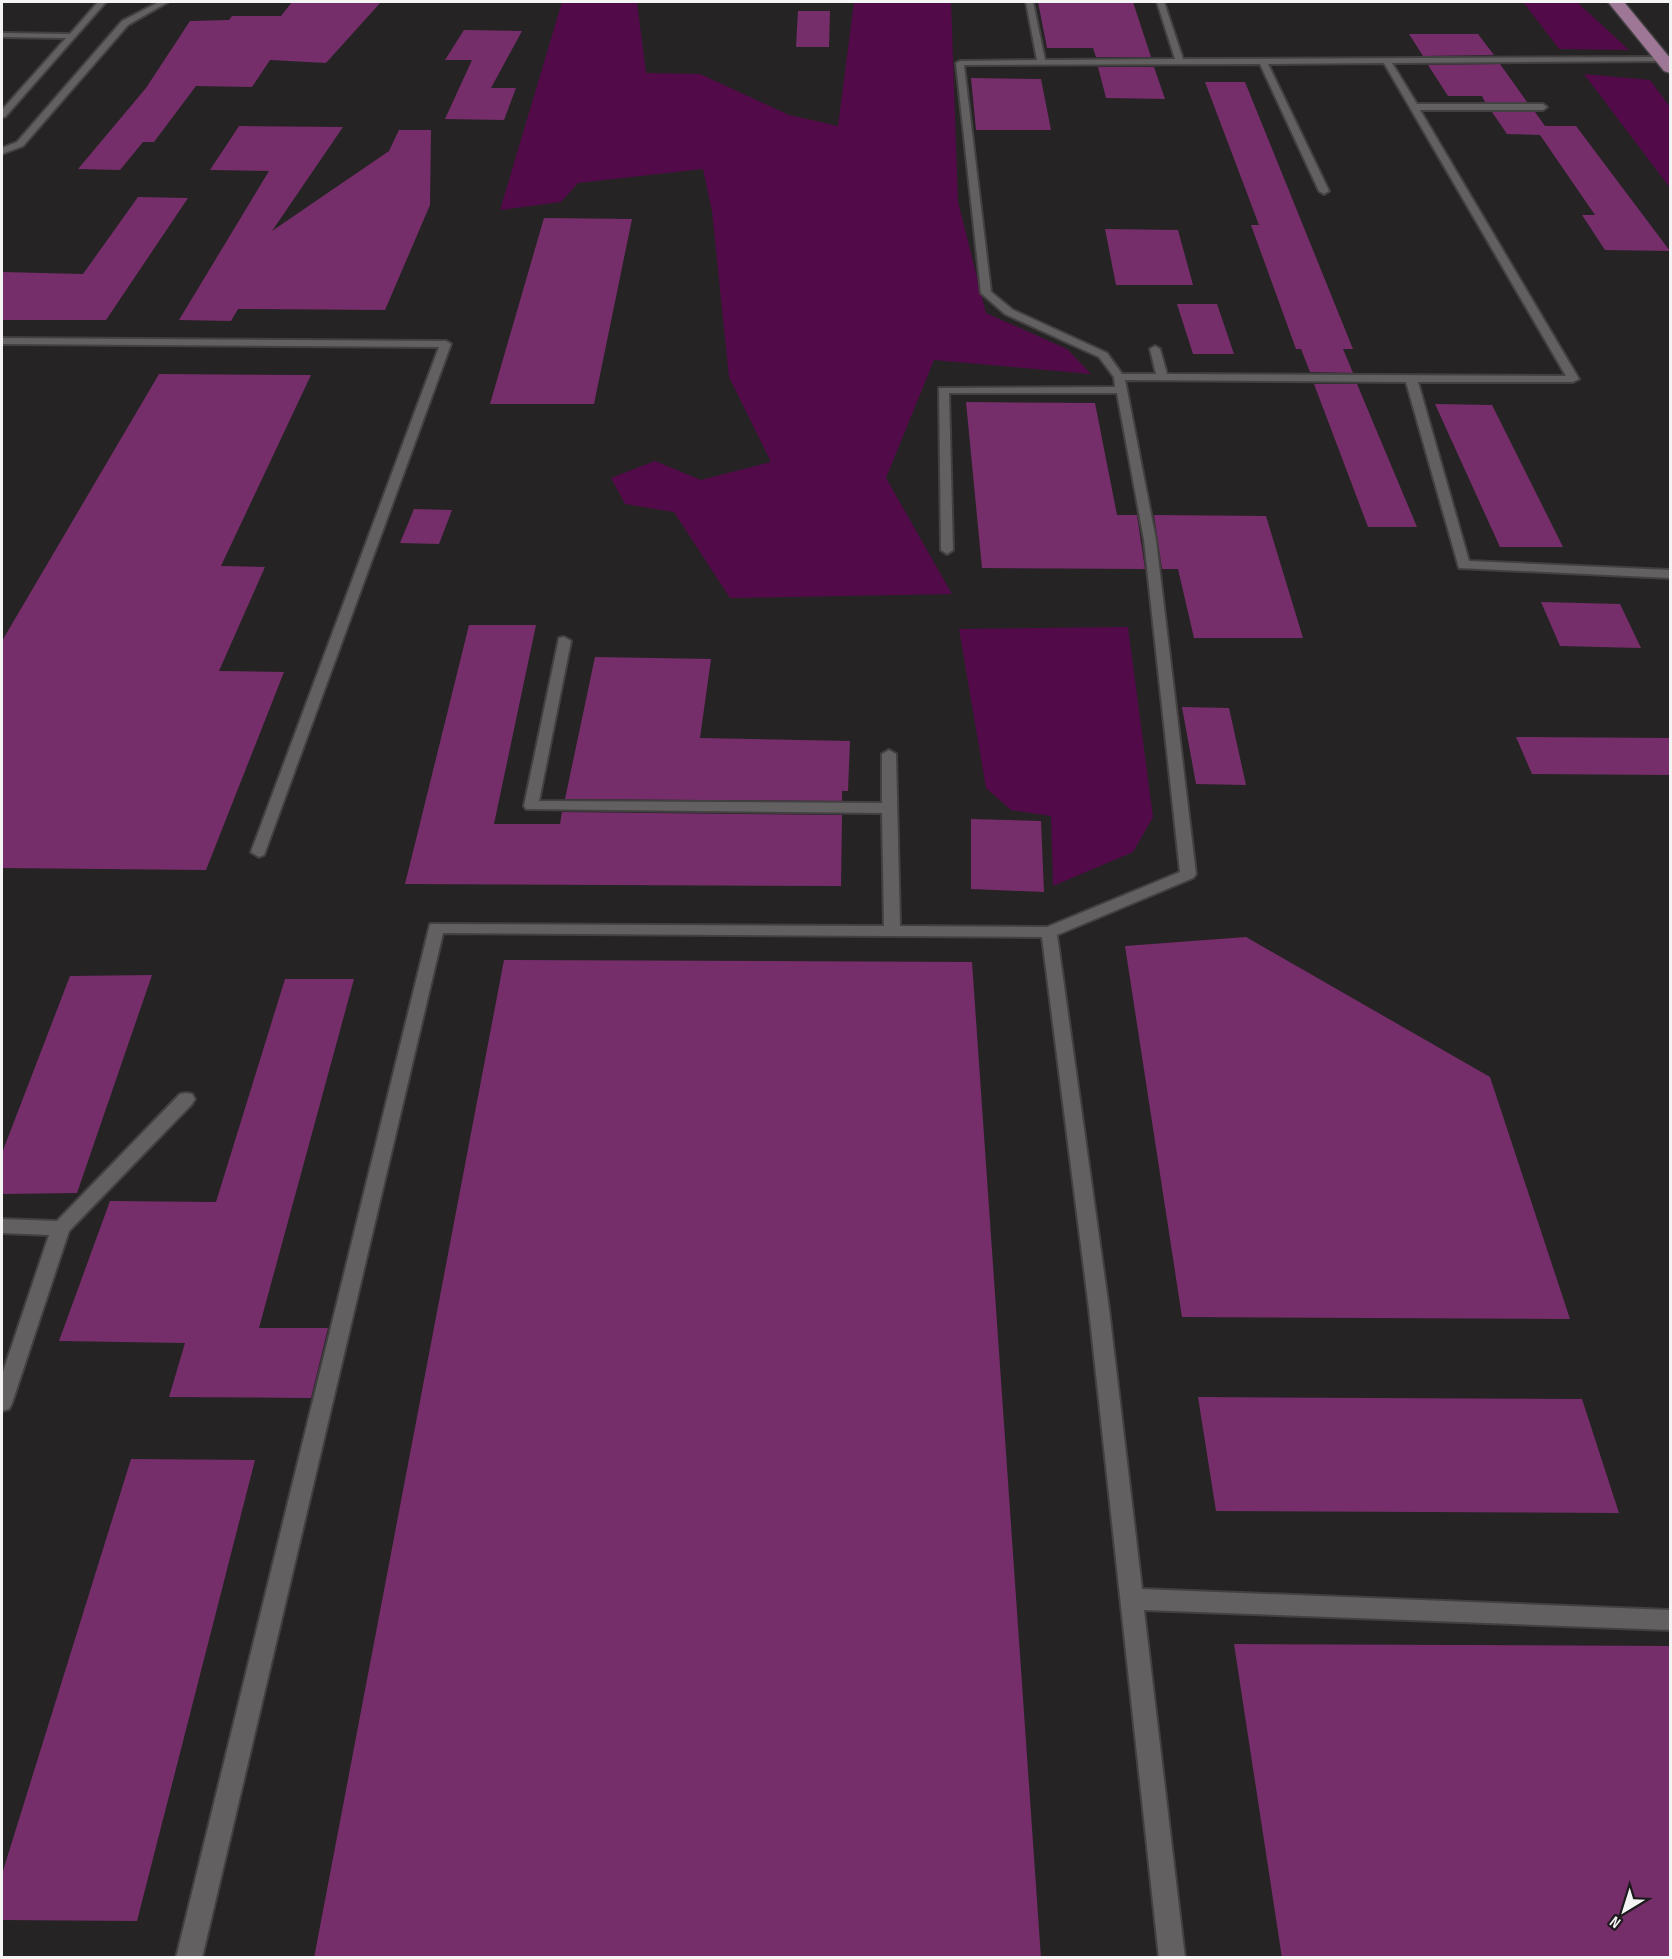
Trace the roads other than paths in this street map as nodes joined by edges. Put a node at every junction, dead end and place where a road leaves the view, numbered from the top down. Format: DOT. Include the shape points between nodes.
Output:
graph roads {
  1 [pos="102,2"];
  2 [pos="164,2"];
  3 [pos="1029,2"];
  4 [pos="1160,2"];
  5 [pos="1616,2"];
  6 [pos="2,35"];
  7 [pos="72,36"];
  8 [pos="1263,61"];
  9 [pos="1387,61"];
  10 [pos="1041,62"];
  11 [pos="1180,62"];
  12 [pos="1669,62"];
  13 [pos="1414,107"];
  14 [pos="1543,107"];
  15 [pos="2,115"];
  16 [pos="2,151"];
  17 [pos="1324,191"];
  18 [pos="2,341"];
  19 [pos="1155,349"];
  20 [pos="1162,377"];
  21 [pos="1411,378"];
  22 [pos="1120,383"];
  23 [pos="947,550"];
  24 [pos="1671,574"];
  25 [pos="564,640"];
  26 [pos="889,754"];
  27 [pos="890,808"];
  28 [pos="259,852"];
  29 [pos="892,931"];
  30 [pos="1049,932"];
  31 [pos="186,1099"];
  32 [pos="2,1226"];
  33 [pos="61,1228"];
  34 [pos="2,1403"];
  35 [pos="1132,1599"];
  36 [pos="1671,1620"];
  37 [pos="189,1958"];
  38 [pos="1172,1958"];
  1 -- 7 [label="lane"];
  2 -- 16 [label="lane" via="125,23 20,144"];
  3 -- 10 [label="lane"];
  4 -- 11 [label="lane"];
  5 -- 12 [label="main road"];
  6 -- 7 [label="lane"];
  7 -- 15 [label="lane"];
  8 -- 9 [label="lane"];
  8 -- 11 [label="lane"];
  8 -- 17 [label="lane"];
  9 -- 12 [label="lane"];
  9 -- 13 [label="lane"];
  10 -- 11 [label="lane"];
  10 -- 22 [label="lane" via="960,63 986,293 1009,312 1103,355"];
  13 -- 14 [label="lane"];
  13 -- 21 [label="lane" via="1573,379"];
  18 -- 28 [label="lane" via="446,344"];
  19 -- 20 [label="lane"];
  20 -- 21 [label="lane"];
  20 -- 22 [label="lane"];
  21 -- 24 [label="lane" via="1464,565"];
  22 -- 23 [label="lane" via="943,390"];
  22 -- 30 [label="lane" via="1150,540 1188,874"];
  25 -- 27 [label="lane" via="531,806"];
  26 -- 27 [label="lane"];
  27 -- 29 [label="lane"];
  29 -- 30 [label="lane"];
  29 -- 37 [label="lane" via="436,928"];
  30 -- 35 [label="lane" via="1099,1309"];
  31 -- 33 [label="lane"];
  32 -- 33 [label="lane"];
  33 -- 34 [label="lane"];
  35 -- 36 [label="lane"];
  35 -- 38 [label="lane"];
}
